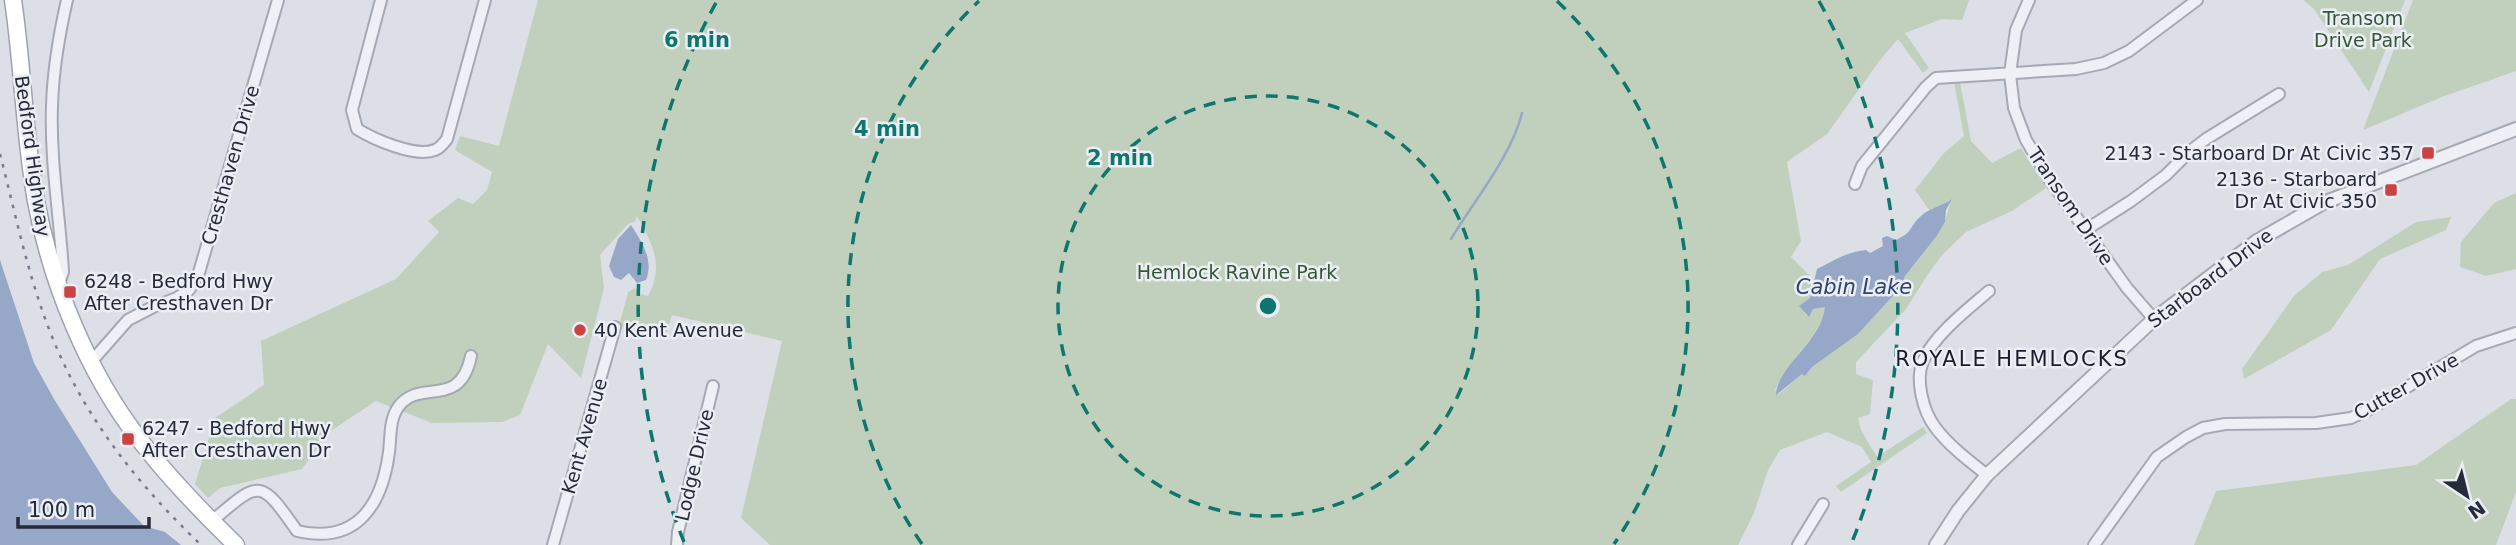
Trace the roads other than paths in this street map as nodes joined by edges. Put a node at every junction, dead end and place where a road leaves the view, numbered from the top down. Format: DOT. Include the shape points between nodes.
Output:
graph roads {
  1 [pos="13,0"];
  2 [pos="67,0"];
  3 [pos="278,0"];
  4 [pos="381,0"];
  5 [pos="485,0"];
  6 [pos="2029,0"];
  7 [pos="2197,0"];
  8 [pos="2010,74"];
  9 [pos="2279,94"];
  10 [pos="2516,129"];
  11 [pos="1855,184"];
  12 [pos="2087,229"];
  13 [pos="59,284"];
  14 [pos="1989,291"];
  15 [pos="2154,319"];
  16 [pos="615,327"];
  17 [pos="2516,333"];
  18 [pos="471,356"];
  19 [pos="91,362"];
  20 [pos="713,386"];
  21 [pos="1987,475"];
  22 [pos="1823,504"];
  23 [pos="212,521"];
  24 [pos="236,545"];
  25 [pos="552,545"];
  26 [pos="677,545"];
  27 [pos="1798,545"];
  28 [pos="1936,545"];
  29 [pos="2094,545"];
  1 -- 13 [label="main road, Bedford Highway" via="36,199"];
  2 -- 13 [label="street" via="52,107 63,272"];
  3 -- 19 [label="street, Cresthaven Drive" via="198,276 177,298 128,320"];
  4 -- 5 [label="street" via="352,110 357,129 375,140 424,153 437,150 447,139"];
  6 -- 8 [label="street, Transom Drive" via="2016,30"];
  7 -- 8 [label="street" via="2129,51 2104,63"];
  8 -- 11 [label="street" via="1936,78 1862,166"];
  8 -- 12 [label="street, Transom Drive" via="2014,108 2026,140"];
  9 -- 12 [label="street" via="2206,139 2149,188"];
  10 -- 15 [label="street, Starboard Drive" via="2323,203 2257,240"];
  12 -- 15 [label="street, Transom Drive"];
  13 -- 19 [label="main road, Bedford Highway"];
  14 -- 21 [label="street" via="1934,344 1919,378 1934,426"];
  15 -- 21 [label="street, Starboard Drive"];
  16 -- 25 [label="street, Kent Avenue"];
  17 -- 29 [label="street, Cutter Drive" via="2476,346 2351,418 2203,428 2157,457"];
  18 -- 23 [label="street" via="466,373 448,390 422,393 400,404 391,423 384,484 362,521 323,537 296,531 275,499 256,490 241,496"];
  19 -- 23 [label="main road, Bedford Highway" via="140,441"];
  20 -- 26 [label="street, Lodge Drive"];
  21 -- 28 [label="street, Starboard Drive"];
  22 -- 27 [label="street"];
  23 -- 24 [label="main road, Bedford Highway"];
}
